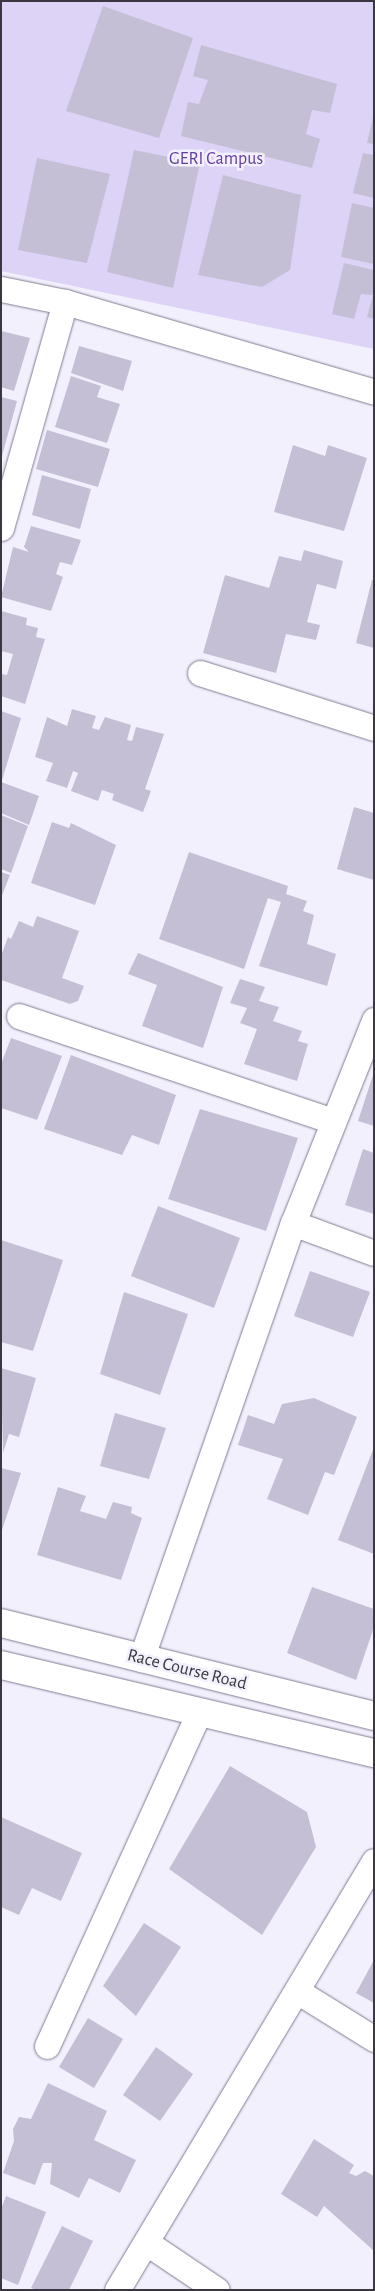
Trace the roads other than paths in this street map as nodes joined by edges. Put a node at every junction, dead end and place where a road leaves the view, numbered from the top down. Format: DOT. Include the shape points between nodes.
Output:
graph roads {
  1 [pos="1,289"];
  2 [pos="65,302"];
  3 [pos="374,392"];
  4 [pos="1,528"];
  5 [pos="200,673"];
  6 [pos="374,728"];
  7 [pos="19,1016"];
  8 [pos="374,1020"];
  9 [pos="332,1121"];
  10 [pos="293,1223"];
  11 [pos="374,1253"];
  12 [pos="1,1624"];
  13 [pos="141,1659"];
  14 [pos="1,1665"];
  15 [pos="199,1712"];
  16 [pos="374,1716"];
  17 [pos="374,1753"];
  18 [pos="374,1861"];
  19 [pos="296,1991"];
  20 [pos="374,2039"];
  21 [pos="47,2046"];
  22 [pos="147,2243"];
  23 [pos="116,2290"];
  24 [pos="218,2290"];
  1 -- 2 [label="street"];
  2 -- 3 [label="street"];
  2 -- 4 [label="street"];
  5 -- 6 [label="street"];
  7 -- 9 [label="street"];
  8 -- 9 [label="street"];
  9 -- 10 [label="street"];
  10 -- 11 [label="street"];
  10 -- 13 [label="street"];
  12 -- 13 [label="main road, Race Course Road"];
  13 -- 16 [label="main road, Race Course Road"];
  14 -- 15 [label="main road"];
  15 -- 17 [label="main road"];
  15 -- 21 [label="street"];
  18 -- 19 [label="street"];
  19 -- 20 [label="street"];
  19 -- 22 [label="street"];
  22 -- 23 [label="street"];
  22 -- 24 [label="street"];
}
